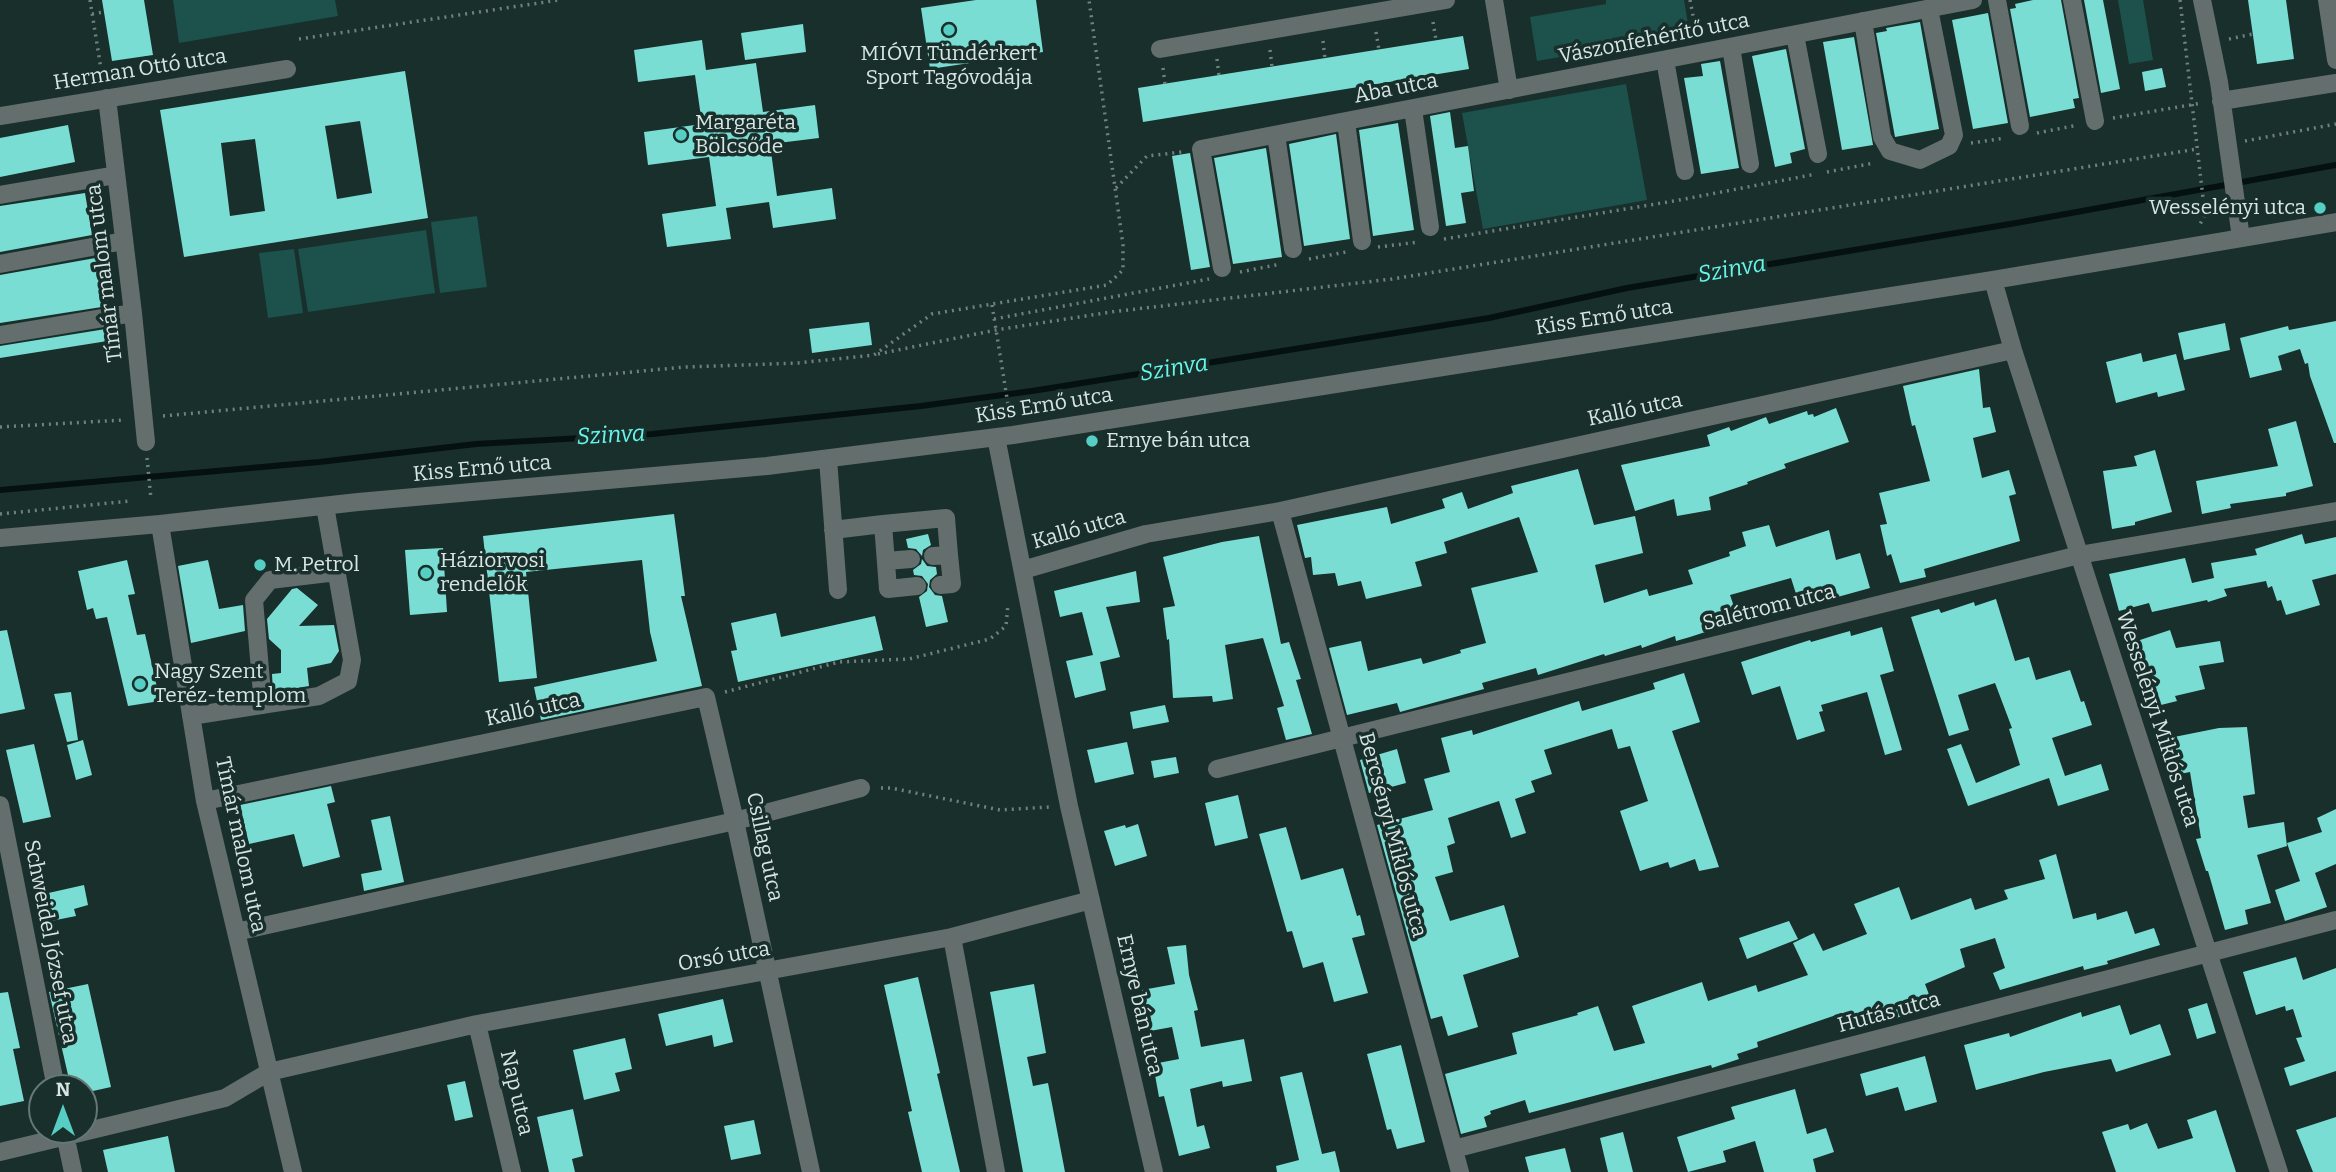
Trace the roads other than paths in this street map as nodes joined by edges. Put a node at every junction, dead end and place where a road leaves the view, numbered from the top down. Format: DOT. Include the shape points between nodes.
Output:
graph roads {
  1 [pos="1446,0"];
  2 [pos="1494,0"];
  3 [pos="1973,0"];
  4 [pos="1997,0"];
  5 [pos="2072,0"];
  6 [pos="2202,0"];
  7 [pos="2327,0"];
  8 [pos="1929,9"];
  9 [pos="1863,22"];
  10 [pos="1795,35"];
  11 [pos="1731,47"];
  12 [pos="1160,49"];
  13 [pos="1665,60"];
  14 [pos="2336,60"];
  15 [pos="286,68"];
  16 [pos="2336,83"];
  17 [pos="1509,90"];
  18 [pos="107,98"];
  19 [pos="2221,101"];
  20 [pos="1413,109"];
  21 [pos="0,116"];
  22 [pos="2095,121"];
  23 [pos="1346,122"];
  24 [pos="2020,126"];
  25 [pos="1276,135"];
  26 [pos="1818,154"];
  27 [pos="1751,164"];
  28 [pos="1685,171"];
  29 [pos="116,175"];
  30 [pos="0,195"];
  31 [pos="2336,222"];
  32 [pos="1428,236"];
  33 [pos="2241,238"];
  34 [pos="124,241"];
  35 [pos="1362,247"];
  36 [pos="1295,257"];
  37 [pos="0,264"];
  38 [pos="1225,273"];
  39 [pos="1993,280"];
  40 [pos="133,313"];
  41 [pos="0,335"];
  42 [pos="2013,351"];
  43 [pos="996,437"];
  44 [pos="146,442"];
  45 [pos="828,459"];
  46 [pos="325,506"];
  47 [pos="1280,510"];
  48 [pos="2336,511"];
  49 [pos="160,524"];
  50 [pos="883,524"];
  51 [pos="833,530"];
  52 [pos="0,538"];
  53 [pos="2080,555"];
  54 [pos="911,559"];
  55 [pos="886,562"];
  56 [pos="1023,570"];
  57 [pos="337,572"];
  58 [pos="940,585"];
  59 [pos="917,586"];
  60 [pos="838,590"];
  61 [pos="706,697"];
  62 [pos="263,705"];
  63 [pos="191,716"];
  64 [pos="1342,738"];
  65 [pos="1217,769"];
  66 [pos="861,788"];
  67 [pos="205,801"];
  68 [pos="0,806"];
  69 [pos="735,821"];
  70 [pos="1091,900"];
  71 [pos="2336,920"];
  72 [pos="236,932"];
  73 [pos="952,936"];
  74 [pos="2208,953"];
  75 [pos="768,972"];
  76 [pos="477,1024"];
  77 [pos="269,1072"];
  78 [pos="53,1074"];
  79 [pos="98,1127"];
  80 [pos="29,1144"];
  81 [pos="67,1144"];
  82 [pos="1454,1149"];
  83 [pos="0,1152"];
  84 [pos="74,1172"];
  85 [pos="293,1172"];
  86 [pos="512,1172"];
  87 [pos="811,1172"];
  88 [pos="996,1172"];
  89 [pos="1154,1172"];
  90 [pos="1460,1172"];
  91 [pos="2279,1172"];
  1 -- 12 [label="street"];
  2 -- 17 [label="street"];
  3 -- 8 [label="street, Vászonfehérítő utca"];
  4 -- 24 [label="street"];
  5 -- 22 [label="street"];
  6 -- 19 [label="street"];
  7 -- 14 [label="street"];
  8 -- 9 [label="street, Vászonfehérítő utca"];
  8 -- 9 [label="street" via="1954,135 1949,146 1920,160 1890,151 1882,136"];
  9 -- 10 [label="street, Vászonfehérítő utca"];
  10 -- 11 [label="street, Vászonfehérítő utca"];
  10 -- 26 [label="street"];
  11 -- 13 [label="street, Vászonfehérítő utca"];
  11 -- 27 [label="street"];
  13 -- 17 [label="street, Vászonfehérítő utca"];
  13 -- 28 [label="street"];
  15 -- 18 [label="street, Herman Ottó utca"];
  16 -- 19 [label="street"];
  17 -- 20 [label="street, Aba utca"];
  18 -- 21 [label="street, Herman Ottó utca"];
  18 -- 29 [label="street, Tímár malom utca"];
  19 -- 33 [label="street" via="2232,146"];
  20 -- 23 [label="street, Aba utca"];
  20 -- 32 [label="street"];
  23 -- 25 [label="street, Aba utca"];
  23 -- 35 [label="street"];
  25 -- 36 [label="street"];
  25 -- 38 [label="street, Aba utca" via="1201,149"];
  29 -- 30 [label="street"];
  29 -- 34 [label="street, Tímár malom utca"];
  31 -- 33 [label="street, Kiss Ernő utca"];
  33 -- 39 [label="street, Kiss Ernő utca"];
  34 -- 37 [label="street"];
  34 -- 40 [label="street, Tímár malom utca"];
  39 -- 42 [label="street, Wesselényi Miklós utca"];
  39 -- 43 [label="street, Kiss Ernő utca"];
  40 -- 41 [label="street"];
  40 -- 44 [label="street, Tímár malom utca"];
  42 -- 47 [label="street, Kalló utca"];
  42 -- 53 [label="street, Wesselényi Miklós utca"];
  43 -- 45 [label="street, Kiss Ernő utca"];
  43 -- 56 [label="street, Ernye bán utca"];
  45 -- 46 [label="street, Kiss Ernő utca"];
  45 -- 51 [label="street"];
  46 -- 49 [label="street, Kiss Ernő utca"];
  46 -- 57 [label="street"];
  47 -- 56 [label="street, Kalló utca" via="1146,534"];
  47 -- 64 [label="street, Bercsényi Miklós utca"];
  48 -- 53 [label="street, Salétrom utca"];
  49 -- 52 [label="street, Kiss Ernő utca"];
  49 -- 63 [label="street, Tímár malom utca"];
  50 -- 51 [label="street"];
  50 -- 55 [label="street"];
  50 -- 58 [label="street" via="946,518 941,556 952,584"];
  51 -- 60 [label="street"];
  53 -- 64 [label="street, Salétrom utca"];
  53 -- 74 [label="street, Wesselényi Miklós utca"];
  54 -- 55 [label="street"];
  55 -- 59 [label="street" via="888,589"];
  56 -- 70 [label="street, Ernye bán utca"];
  57 -- 62 [label="street" via="270,580 254,600"];
  57 -- 62 [label="street" via="352,660 348,681 320,696"];
  61 -- 67 [label="street, Kalló utca"];
  61 -- 69 [label="street, Csillag utca"];
  62 -- 63 [label="street"];
  63 -- 67 [label="street, Tímár malom utca"];
  64 -- 65 [label="street, Salétrom utca"];
  64 -- 82 [label="street, Bercsényi Miklós utca"];
  66 -- 69 [label="street"];
  67 -- 72 [label="street, Tímár malom utca"];
  68 -- 78 [label="street, Schweidel József utca"];
  69 -- 72 [label="street"];
  69 -- 75 [label="street, Csillag utca"];
  70 -- 73 [label="street, Orsó utca"];
  70 -- 89 [label="street, Ernye bán utca"];
  71 -- 74 [label="street, Hutás utca"];
  72 -- 77 [label="street, Tímár malom utca"];
  73 -- 75 [label="street, Orsó utca"];
  73 -- 88 [label="street"];
  74 -- 82 [label="street, Hutás utca"];
  74 -- 91 [label="street, Wesselényi Miklós utca"];
  75 -- 76 [label="street, Orsó utca"];
  75 -- 87 [label="street, Csillag utca"];
  76 -- 77 [label="street, Orsó utca"];
  76 -- 86 [label="street, Nap utca"];
  77 -- 79 [label="street, Orsó utca" via="225,1098"];
  77 -- 85 [label="street, Tímár malom utca"];
  80 -- 83 [label="street, Orsó utca"];
  81 -- 84 [label="street"];
  82 -- 90 [label="street, Bercsényi Miklós utca"];
}
